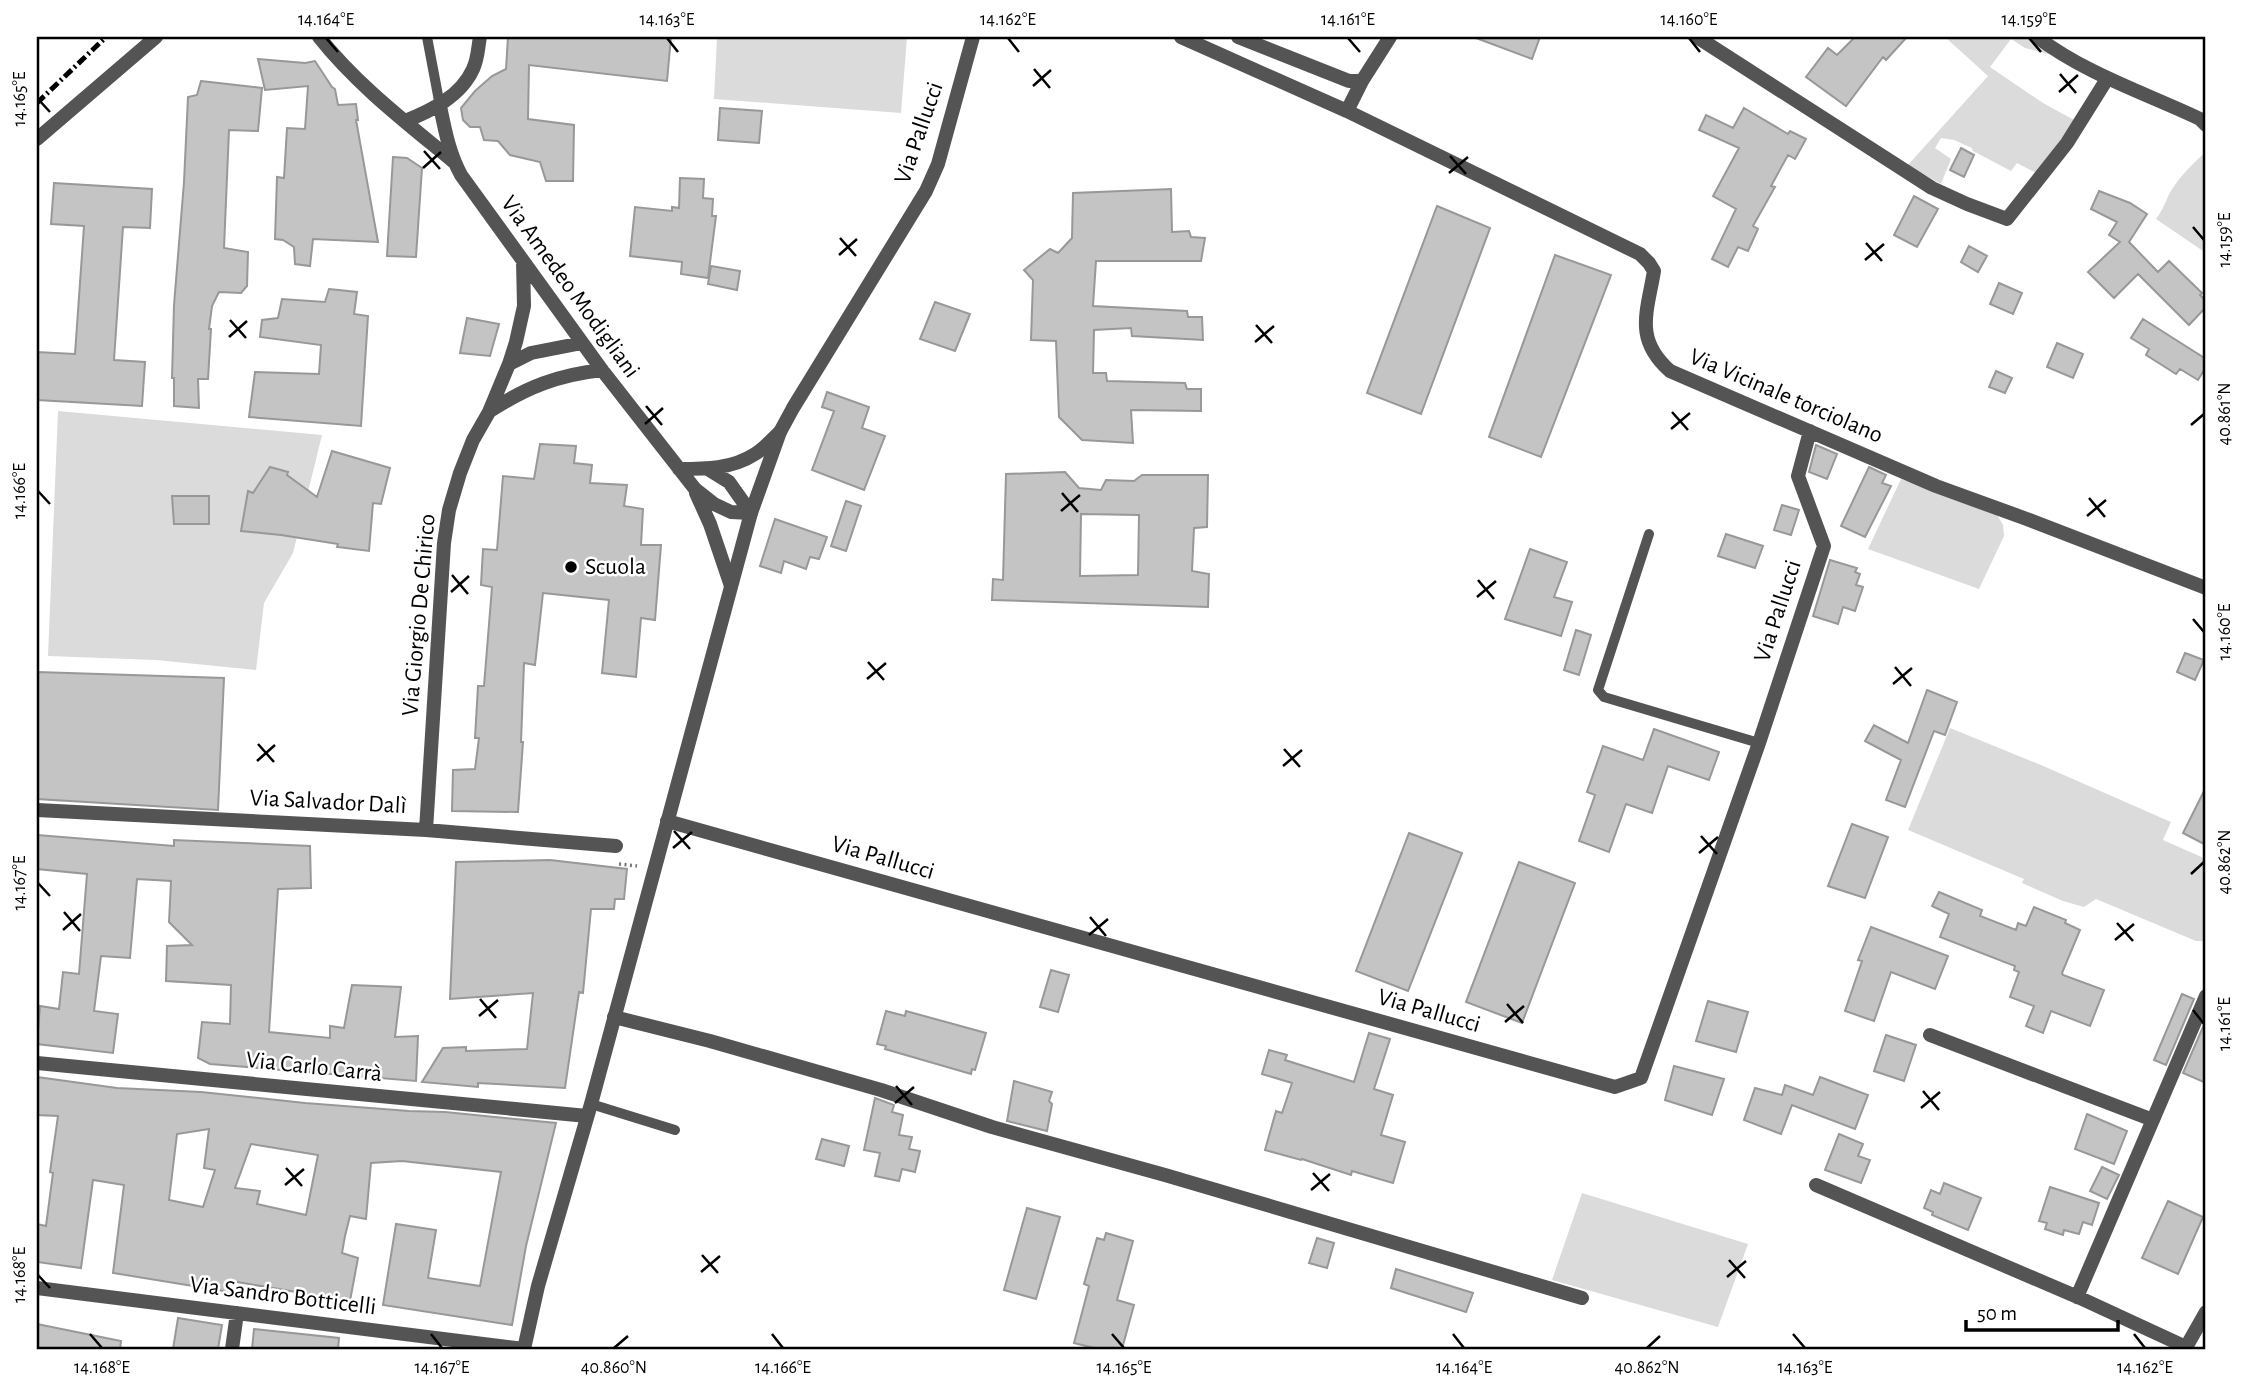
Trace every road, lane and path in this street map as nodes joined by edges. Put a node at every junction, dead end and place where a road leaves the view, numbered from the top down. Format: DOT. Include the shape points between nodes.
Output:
graph roads {
  1 [pos="156,37"];
  2 [pos="319,37"];
  3 [pos="426,37"];
  4 [pos="480,37"];
  5 [pos="973,37"];
  6 [pos="1181,37"];
  7 [pos="1238,37"];
  8 [pos="1390,37"];
  9 [pos="1697,37"];
  10 [pos="2037,37"];
  11 [pos="2107,79"];
  12 [pos="1362,81"];
  13 [pos="440,106"];
  14 [pos="1348,111"];
  15 [pos="405,121"];
  16 [pos="2206,125"];
  17 [pos="37,139"];
  18 [pos="454,162"];
  19 [pos="523,261"];
  20 [pos="582,343"];
  21 [pos="509,364"];
  22 [pos="601,370"];
  23 [pos="489,412"];
  24 [pos="1810,431"];
  25 [pos="780,432"];
  26 [pos="679,468"];
  27 [pos="708,469"];
  28 [pos="695,489"];
  29 [pos="751,513"];
  30 [pos="1649,534"];
  31 [pos="731,586"];
  32 [pos="2206,588"];
  33 [pos="1759,743"];
  34 [pos="37,810"];
  35 [pos="667,821"];
  36 [pos="426,830"];
  37 [pos="616,846"];
  38 [pos="614,863"];
  39 [pos="638,866"];
  40 [pos="2206,996"];
  41 [pos="614,1017"];
  42 [pos="1930,1035"];
  43 [pos="37,1063"];
  44 [pos="589,1110"];
  45 [pos="2153,1120"];
  46 [pos="676,1130"];
  47 [pos="1816,1185"];
  48 [pos="37,1288"];
  49 [pos="2077,1297"];
  50 [pos="1582,1298"];
  51 [pos="2206,1312"];
  52 [pos="237,1313"];
  53 [pos="2185,1348"];
  54 [pos="232,1349"];
  55 [pos="524,1349"];
  1 -- 17 [label="street"];
  2 -- 15 [label="street, Via Amedeo Modigliani"];
  3 -- 13 [label="lane, Via Amedeo Modigliani"];
  4 -- 13 [label="street" via="475,66"];
  5 -- 25 [label="street, Via Pallucci" via="926,191"];
  6 -- 14 [label="street, Via Vicinale torciolano"];
  7 -- 12 [label="street" via="1331,76"];
  8 -- 12 [label="street"];
  9 -- 11 [label="street" via="1932,188 2007,219 2067,143"];
  10 -- 11 [label="street"];
  11 -- 16 [label="street"];
  12 -- 14 [label="street"];
  13 -- 15 [label="street"];
  13 -- 18 [label="street, Via Amedeo Modigliani"];
  14 -- 24 [label="street, Via Vicinale torciolano" via="1640,254 1654,271 1645,327 1656,359 1670,371"];
  15 -- 18 [label="street, Via Amedeo Modigliani"];
  18 -- 19 [label="street, Via Amedeo Modigliani"];
  19 -- 20 [label="street, Via Amedeo Modigliani"];
  19 -- 21 [label="street, Via Giorgio De Chirico" via="524,306"];
  20 -- 21 [label="street" via="531,353"];
  20 -- 22 [label="street, Via Amedeo Modigliani"];
  21 -- 23 [label="street, Via Giorgio De Chirico"];
  22 -- 23 [label="street, Via Giorgio De Chirico" via="550,380"];
  22 -- 26 [label="street, Via Amedeo Modigliani"];
  23 -- 36 [label="street, Via Giorgio De Chirico" via="473,440 449,510"];
  24 -- 32 [label="street, Via Vicinale torciolano" via="1936,486"];
  24 -- 33 [label="street, Via Pallucci" via="1798,476 1824,546"];
  25 -- 27 [label="street" via="755,454"];
  25 -- 29 [label="street, Via Pallucci"];
  26 -- 27 [label="street"];
  26 -- 28 [label="street, Via Amedeo Modigliani"];
  27 -- 29 [label="street" via="729,482"];
  28 -- 29 [label="street, Via Amedeo Modigliani" via="730,512"];
  28 -- 31 [label="street, Via Amedeo Modigliani"];
  29 -- 31 [label="street, Via Pallucci"];
  30 -- 33 [label="lane" via="1598,690 1604,697"];
  31 -- 35 [label="street, Via Pallucci"];
  33 -- 35 [label="street, Via Pallucci" via="1641,1078 1615,1087"];
  34 -- 36 [label="street, Via Salvador Dalì"];
  35 -- 41 [label="street, Via Pallucci"];
  36 -- 37 [label="street, Via Salvador Dalì"];
  38 -- 39 [label="path"];
  40 -- 45 [label="street"];
  41 -- 44 [label="street, Via Pallucci"];
  41 -- 50 [label="street" via="881,1090 992,1127"];
  42 -- 45 [label="street"];
  43 -- 44 [label="street, Via Carlo Carrà"];
  44 -- 46 [label="lane"];
  44 -- 55 [label="street, Via Pallucci"];
  45 -- 49 [label="street"];
  47 -- 49 [label="street"];
  48 -- 52 [label="street, Via Sandro Botticelli"];
  49 -- 53 [label="street"];
  51 -- 53 [label="street"];
  52 -- 54 [label="street"];
  52 -- 55 [label="street, Via Sandro Botticelli"];
}
